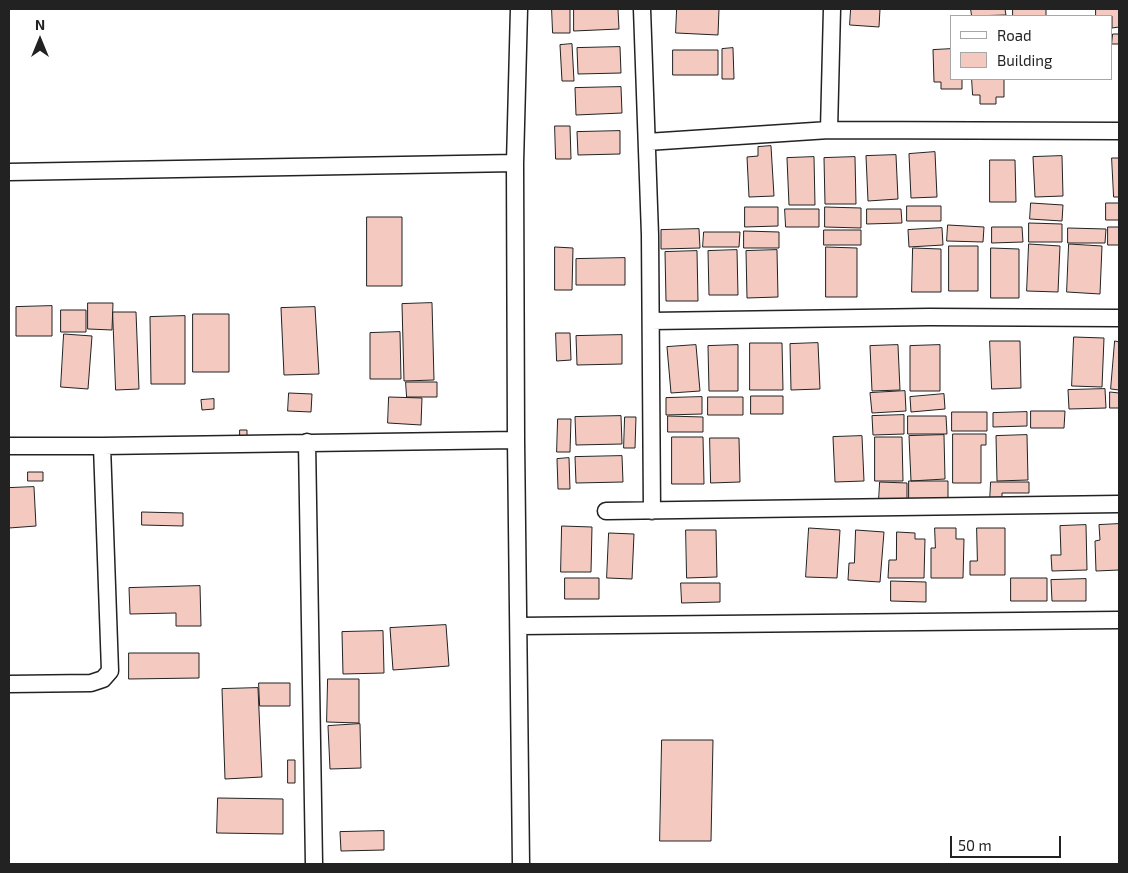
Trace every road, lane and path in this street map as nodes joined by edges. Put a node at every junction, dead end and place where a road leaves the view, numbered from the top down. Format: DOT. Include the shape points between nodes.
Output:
graph roads {
  1 [pos="519,9"];
  2 [pos="642,9"];
  3 [pos="832,9"];
  4 [pos="829,130"];
  5 [pos="1119,131"];
  6 [pos="647,142"];
  7 [pos="515,163"];
  8 [pos="9,172"];
  9 [pos="1119,318"];
  10 [pos="651,321"];
  11 [pos="516,440"];
  12 [pos="307,442"];
  13 [pos="9,446"];
  14 [pos="102,446"];
  15 [pos="1119,504"];
  16 [pos="606,511"];
  17 [pos="652,511"];
  18 [pos="1119,620"];
  19 [pos="519,626"];
  20 [pos="9,684"];
  21 [pos="314,864"];
  22 [pos="521,864"];
  1 -- 7 [label="street"];
  2 -- 6 [label="street"];
  3 -- 4 [label="street"];
  4 -- 5 [label="street"];
  4 -- 6 [label="street"];
  6 -- 10 [label="street"];
  7 -- 8 [label="street"];
  7 -- 11 [label="street"];
  9 -- 10 [label="street"];
  10 -- 17 [label="street"];
  11 -- 12 [label="street"];
  11 -- 19 [label="street"];
  12 -- 14 [label="street"];
  12 -- 21 [label="street"];
  13 -- 14 [label="street"];
  14 -- 20 [label="street" via="110,671 103,680 91,683"];
  15 -- 17 [label="street"];
  16 -- 17 [label="street"];
  18 -- 19 [label="street"];
  19 -- 22 [label="street"];
}
